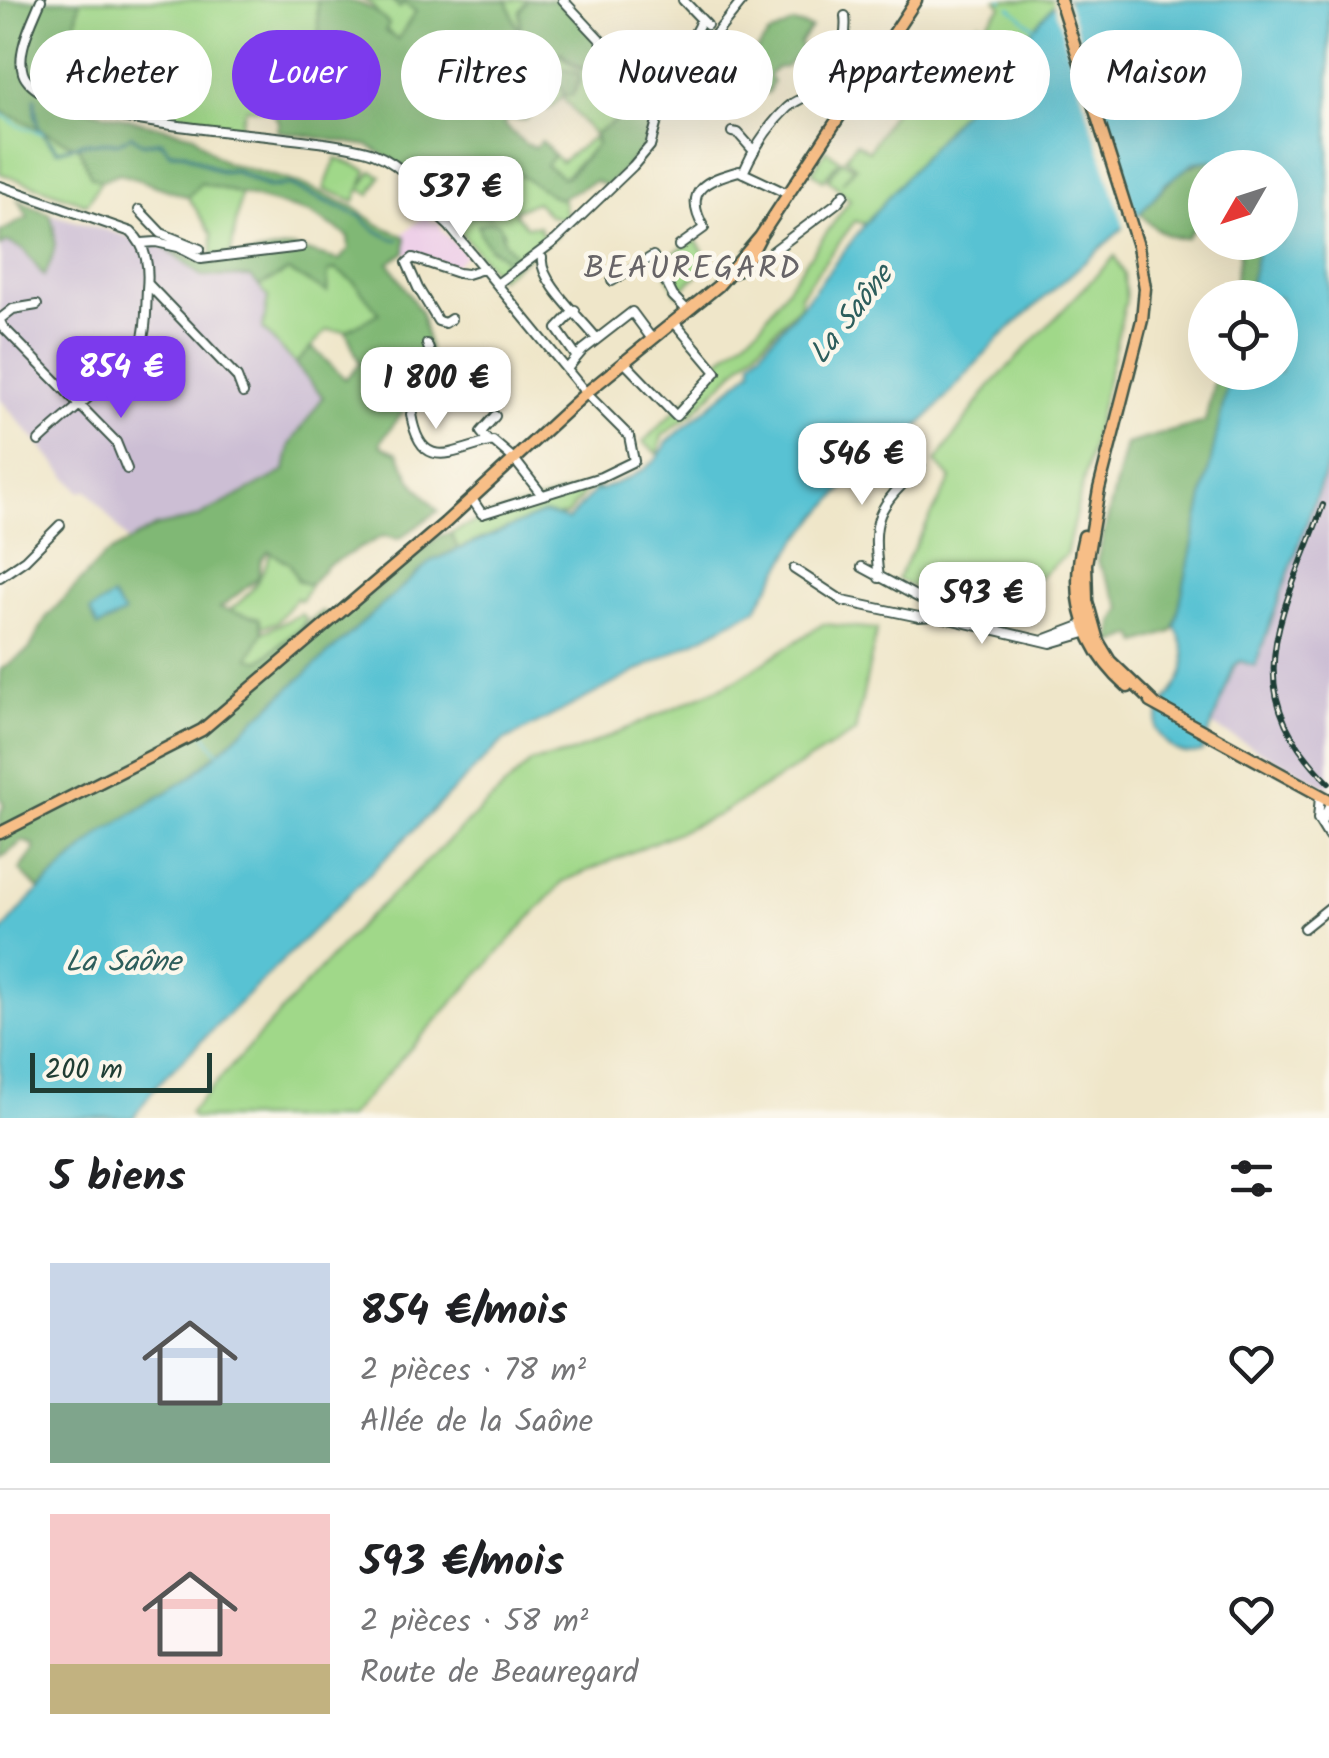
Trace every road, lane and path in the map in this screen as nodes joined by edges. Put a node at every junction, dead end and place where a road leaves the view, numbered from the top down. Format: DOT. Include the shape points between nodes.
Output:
graph roads {
  1 [pos="41,0"];
  2 [pos="563,0"];
  3 [pos="684,0"];
  4 [pos="743,0"];
  5 [pos="916,0"];
  6 [pos="1060,0"];
  7 [pos="844,16"];
  8 [pos="592,30"];
  9 [pos="698,30"];
  10 [pos="720,30"];
  11 [pos="658,120"];
  12 [pos="732,132"];
  13 [pos="753,150"];
  14 [pos="743,172"];
  15 [pos="0,186"];
  16 [pos="788,194"];
  17 [pos="844,194"];
  18 [pos="139,210"];
  19 [pos="161,233"];
  20 [pos="156,242"];
  21 [pos="142,243"];
  22 [pos="678,246"];
  23 [pos="300,247"];
  24 [pos="200,249"];
  25 [pos="752,256"];
  26 [pos="542,258"];
  27 [pos="482,269"];
  28 [pos="612,281"];
  29 [pos="148,283"];
  30 [pos="497,284"];
  31 [pos="37,305"];
  32 [pos="684,306"];
  33 [pos="575,310"];
  34 [pos="452,319"];
  35 [pos="0,320"];
  36 [pos="674,322"];
  37 [pos="597,338"];
  38 [pos="652,339"];
  39 [pos="427,344"];
  40 [pos="576,356"];
  41 [pos="451,362"];
  42 [pos="623,362"];
  43 [pos="436,369"];
  44 [pos="567,369"];
  45 [pos="243,393"];
  46 [pos="586,393"];
  47 [pos="77,404"];
  48 [pos="495,416"];
  49 [pos="38,440"];
  50 [pos="489,442"];
  51 [pos="514,459"];
  52 [pos="921,466"];
  53 [pos="127,470"];
  54 [pos="542,495"];
  55 [pos="472,499"];
  56 [pos="60,525"];
  57 [pos="862,566"];
  58 [pos="794,569"];
  59 [pos="0,577"];
  60 [pos="879,578"];
  61 [pos="936,616"];
  62 [pos="1087,628"];
  63 [pos="1326,801"];
  64 [pos="1321,826"];
  65 [pos="0,832"];
  66 [pos="1329,837"];
  67 [pos="1329,908"];
  68 [pos="1304,928"];
  1 -- 27 [label="street" via="20,62 32,88 101,112 373,153 422,192"];
  2 -- 8 [label="street"];
  3 -- 9 [label="street" via="704,22"];
  4 -- 10 [label="street"];
  5 -- 16 [label="main road"];
  6 -- 62 [label="main road" via="1138,246 1145,303 1099,489 1085,570"];
  7 -- 13 [label="street" via="842,52 823,85 788,106"];
  11 -- 30 [label="street" via="650,146 633,166 556,240"];
  12 -- 13 [label="street"];
  13 -- 14 [label="street"];
  14 -- 16 [label="street"];
  14 -- 22 [label="street" via="706,180 696,210 704,228"];
  15 -- 21 [label="street" via="92,216"];
  16 -- 25 [label="main road"];
  17 -- 25 [label="street"];
  18 -- 19 [label="street"];
  19 -- 20 [label="street"];
  19 -- 24 [label="street"];
  20 -- 21 [label="street"];
  20 -- 23 [label="street" via="201,258"];
  21 -- 29 [label="street"];
  25 -- 32 [label="main road"];
  26 -- 33 [label="street" via="546,280"];
  27 -- 30 [label="street"];
  27 -- 34 [label="street" via="468,274 413,258 407,263 438,321"];
  28 -- 32 [label="street" via="653,256"];
  29 -- 45 [label="street" via="234,374"];
  29 -- 47 [label="street" via="141,344"];
  30 -- 44 [label="street"];
  31 -- 35 [label="street" via="13,309"];
  32 -- 36 [label="main road"];
  33 -- 37 [label="street"];
  33 -- 40 [label="street" via="557,330"];
  35 -- 47 [label="street"];
  36 -- 38 [label="main road"];
  36 -- 42 [label="street" via="716,372 676,416"];
  37 -- 38 [label="street" via="632,312"];
  37 -- 40 [label="street"];
  38 -- 42 [label="main road"];
  39 -- 43 [label="street"];
  40 -- 44 [label="street"];
  41 -- 43 [label="street"];
  42 -- 46 [label="main road"];
  43 -- 50 [label="street" via="412,414 422,445 451,456"];
  44 -- 46 [label="street"];
  46 -- 51 [label="main road"];
  46 -- 54 [label="street" via="629,436 634,461"];
  47 -- 49 [label="street"];
  47 -- 53 [label="street" via="116,442"];
  48 -- 50 [label="street" via="482,432"];
  50 -- 51 [label="street"];
  51 -- 54 [label="street"];
  51 -- 55 [label="main road"];
  52 -- 60 [label="street" via="880,512 873,534"];
  54 -- 55 [label="street" via="482,514"];
  55 -- 65 [label="main road" via="202,730"];
  56 -- 59 [label="street"];
  57 -- 60 [label="street"];
  58 -- 61 [label="street" via="843,601"];
  60 -- 61 [label="street" via="922,600"];
  61 -- 62 [label="street" via="1037,640"];
  62 -- 63 [label="main road" via="1155,704"];
  63 -- 64 [label="street"];
  63 -- 64 [label="street"];
  64 -- 66 [label="street"];
  67 -- 68 [label="street"];
}
